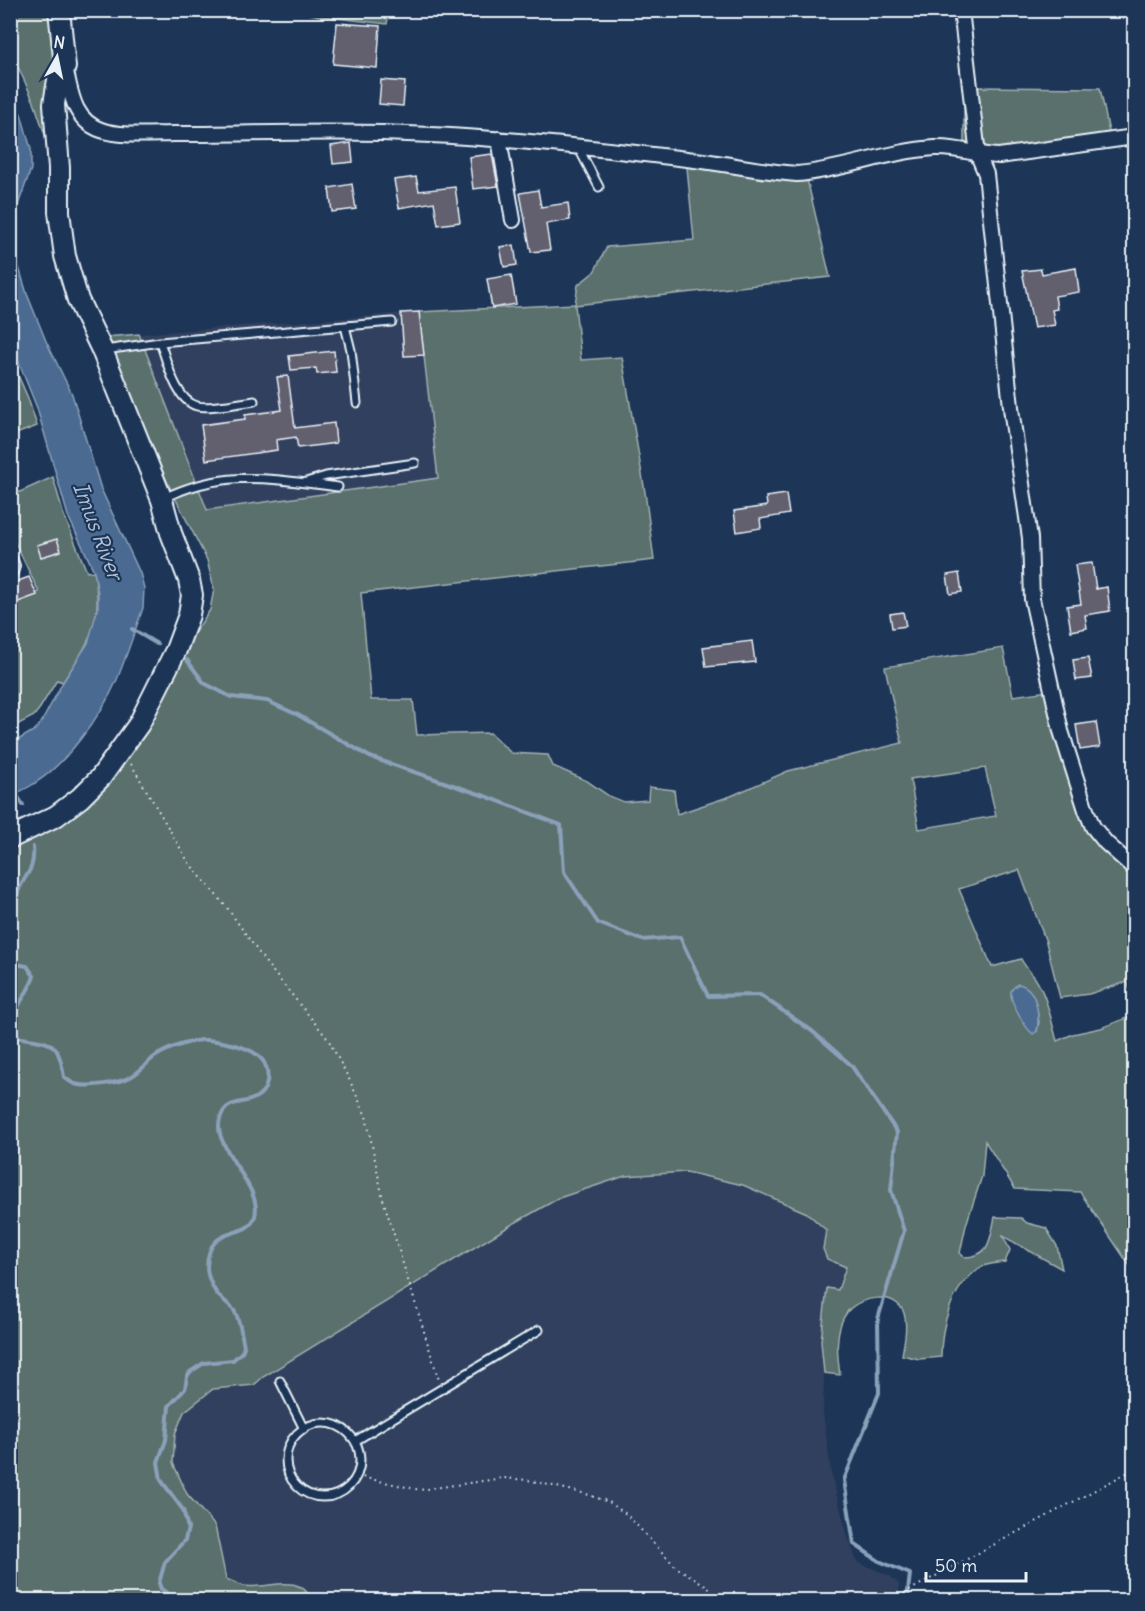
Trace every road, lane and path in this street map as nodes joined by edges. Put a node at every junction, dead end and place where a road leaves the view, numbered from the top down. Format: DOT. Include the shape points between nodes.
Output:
graph roads {
  1 [pos="59,10"];
  2 [pos="962,10"];
  3 [pos="65,67"];
  4 [pos="1134,137"];
  5 [pos="499,140"];
  6 [pos="578,147"];
  7 [pos="978,155"];
  8 [pos="599,187"];
  9 [pos="513,220"];
  10 [pos="392,322"];
  11 [pos="345,326"];
  12 [pos="160,342"];
  13 [pos="102,350"];
  14 [pos="254,401"];
  15 [pos="357,403"];
  16 [pos="416,463"];
  17 [pos="303,483"];
  18 [pos="338,487"];
  19 [pos="162,500"];
  20 [pos="122,749"];
  21 [pos="10,838"];
  22 [pos="1134,868"];
  23 [pos="539,1330"];
  24 [pos="280,1382"];
  25 [pos="442,1389"];
  26 [pos="304,1430"];
  27 [pos="355,1442"];
  28 [pos="1134,1468"];
  29 [pos="357,1476"];
  30 [pos="717,1600"];
  31 [pos="894,1600"];
  1 -- 3 [label="main road"];
  2 -- 7 [label="street"];
  3 -- 5 [label="street" via="80,116 104,131 382,133"];
  3 -- 13 [label="main road" via="56,91 59,212 65,256 78,300"];
  4 -- 7 [label="street" via="1008,155"];
  5 -- 6 [label="street"];
  5 -- 9 [label="street"];
  6 -- 7 [label="street" via="797,174 936,148"];
  6 -- 8 [label="lane"];
  7 -- 22 [label="street" via="986,174 1012,416 1030,538 1032,599 1060,731 1093,827"];
  10 -- 11 [label="lane"];
  11 -- 12 [label="lane"];
  11 -- 15 [label="lane"];
  12 -- 13 [label="lane"];
  12 -- 14 [label="lane" via="187,402 199,407"];
  13 -- 19 [label="main road"];
  16 -- 17 [label="lane"];
  17 -- 18 [label="lane"];
  17 -- 19 [label="lane" via="274,478 212,480"];
  19 -- 20 [label="main road" via="189,580 189,615 176,650"];
  20 -- 21 [label="main road" via="80,798 56,816"];
  20 -- 25 [label="path" via="189,863 328,1039 366,1116 383,1199"];
  23 -- 25 [label="lane"];
  24 -- 26 [label="lane"];
  25 -- 27 [label="lane"];
  26 -- 27 [label="lane" via="317,1424 334,1425"];
  26 -- 29 [label="lane" via="294,1437 287,1453 288,1471 297,1486 312,1495 330,1496 346,1489"];
  27 -- 29 [label="lane" via="360,1458"];
  28 -- 31 [label="path"];
  29 -- 30 [label="path" via="420,1490 504,1478 586,1494 609,1502 626,1514 676,1567 707,1586"];
}
